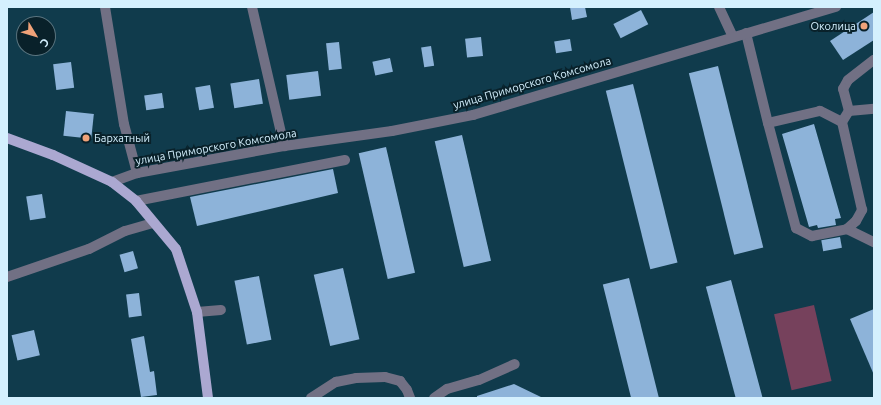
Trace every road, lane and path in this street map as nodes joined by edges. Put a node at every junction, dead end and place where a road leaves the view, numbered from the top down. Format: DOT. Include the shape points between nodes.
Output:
graph roads {
  1 [pos="105,7"];
  2 [pos="252,7"];
  3 [pos="719,7"];
  4 [pos="836,7"];
  5 [pos="746,33"];
  6 [pos="733,37"];
  7 [pos="874,60"];
  8 [pos="874,109"];
  9 [pos="849,111"];
  10 [pos="842,122"];
  11 [pos="768,123"];
  12 [pos="7,138"];
  13 [pos="284,146"];
  14 [pos="345,160"];
  15 [pos="137,173"];
  16 [pos="112,182"];
  17 [pos="136,201"];
  18 [pos="153,223"];
  19 [pos="847,229"];
  20 [pos="874,242"];
  21 [pos="7,276"];
  22 [pos="221,310"];
  23 [pos="197,312"];
  24 [pos="515,364"];
  25 [pos="208,398"];
  26 [pos="311,398"];
  27 [pos="410,398"];
  28 [pos="434,398"];
  1 -- 15 [label="street" via="124,124"];
  2 -- 13 [label="street"];
  3 -- 6 [label="street"];
  4 -- 5 [label="street, улица Приморского Комсомола"];
  5 -- 6 [label="street, улица Приморского Комсомола"];
  5 -- 11 [label="street"];
  6 -- 13 [label="street, улица Приморского Комсомола" via="472,115 392,131"];
  7 -- 9 [label="street" via="848,80 843,89"];
  8 -- 9 [label="street"];
  9 -- 10 [label="street"];
  10 -- 11 [label="street" via="820,111"];
  10 -- 19 [label="street" via="862,210 856,221"];
  11 -- 19 [label="street" via="796,228 812,236"];
  12 -- 16 [label="main road" via="53,155"];
  13 -- 15 [label="street, улица Приморского Комсомола"];
  14 -- 17 [label="street"];
  15 -- 16 [label="street, улица Приморского Комсомола"];
  16 -- 17 [label="main road"];
  17 -- 18 [label="main road"];
  18 -- 21 [label="street" via="124,231 89,249"];
  18 -- 23 [label="main road" via="176,249"];
  19 -- 20 [label="street"];
  22 -- 23 [label="street"];
  23 -- 25 [label="main road"];
  24 -- 28 [label="street" via="479,380 447,389"];
  26 -- 27 [label="street" via="336,382 385,377 400,381"];
}
